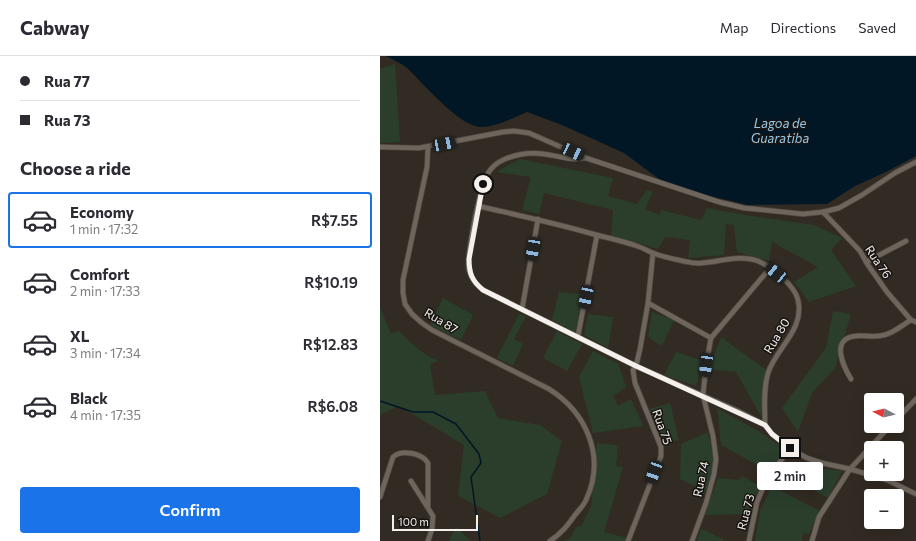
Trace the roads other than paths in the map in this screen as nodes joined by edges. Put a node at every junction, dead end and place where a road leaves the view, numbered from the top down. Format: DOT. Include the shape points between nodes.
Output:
graph roads {
  1 [pos="380,147"];
  2 [pos="428,147"];
  3 [pos="586,158"];
  4 [pos="916,162"];
  5 [pos="478,206"];
  6 [pos="823,212"];
  7 [pos="538,219"];
  8 [pos="597,235"];
  9 [pos="906,242"];
  10 [pos="653,253"];
  11 [pos="866,262"];
  12 [pos="770,268"];
  13 [pos="648,303"];
  14 [pos="522,309"];
  15 [pos="913,321"];
  16 [pos="578,336"];
  17 [pos="711,338"];
  18 [pos="636,366"];
  19 [pos="851,379"];
  20 [pos="703,396"];
  21 [pos="916,399"];
  22 [pos="904,412"];
  23 [pos="765,425"];
  24 [pos="883,433"];
  25 [pos="790,448"];
  26 [pos="850,469"];
  27 [pos="410,481"];
  28 [pos="916,494"];
  29 [pos="380,497"];
  30 [pos="428,507"];
  31 [pos="428,541"];
  32 [pos="550,541"];
  33 [pos="628,541"];
  34 [pos="692,541"];
  35 [pos="749,541"];
  36 [pos="812,541"];
  1 -- 2 [label="street"];
  2 -- 3 [label="street" via="514,131 529,133"];
  2 -- 32 [label="street, Rua 87" via="427,167 403,280 405,304 412,314 432,330 561,397 572,407 585,428 593,450 594,472 586,500 562,533"];
  3 -- 5 [label="street" via="569,159 532,153 503,159 488,174"];
  3 -- 6 [label="street" via="744,208 803,214"];
  4 -- 6 [label="street" via="839,208"];
  5 -- 7 [label="street, Rua 80"];
  5 -- 14 [label="street" via="469,259 471,277 483,290"];
  6 -- 11 [label="street, Rua 76" via="860,251"];
  7 -- 8 [label="street, Rua 80"];
  7 -- 14 [label="street"];
  8 -- 10 [label="street, Rua 80" via="638,246"];
  8 -- 16 [label="street"];
  9 -- 11 [label="street"];
  10 -- 12 [label="street, Rua 80" via="700,264 735,258 747,259"];
  10 -- 13 [label="street"];
  11 -- 15 [label="street, Rua 76" via="887,292"];
  12 -- 17 [label="street"];
  12 -- 23 [label="street, Rua 80" via="795,291 799,305 796,328 774,358 768,374 765,387"];
  13 -- 17 [label="street"];
  13 -- 18 [label="street"];
  14 -- 16 [label="street"];
  15 -- 19 [label="street" via="887,335 858,335 843,341 841,358"];
  16 -- 18 [label="street"];
  17 -- 20 [label="street, Rua 74"];
  18 -- 20 [label="street"];
  18 -- 33 [label="street, Rua 75" via="633,370 635,383 661,446 661,456"];
  20 -- 23 [label="street"];
  20 -- 34 [label="street, Rua 74" via="716,459 706,503"];
  21 -- 22 [label="street"];
  23 -- 25 [label="street"];
  24 -- 26 [label="street"];
  25 -- 26 [label="street" via="822,464"];
  25 -- 35 [label="street, Rua 73" via="763,488 757,502"];
  26 -- 28 [label="street" via="887,480"];
  26 -- 36 [label="street" via="819,517"];
  27 -- 30 [label="street"];
  29 -- 30 [label="street" via="393,457 402,453 417,454 428,463"];
  30 -- 31 [label="street" via="434,522"];
}
